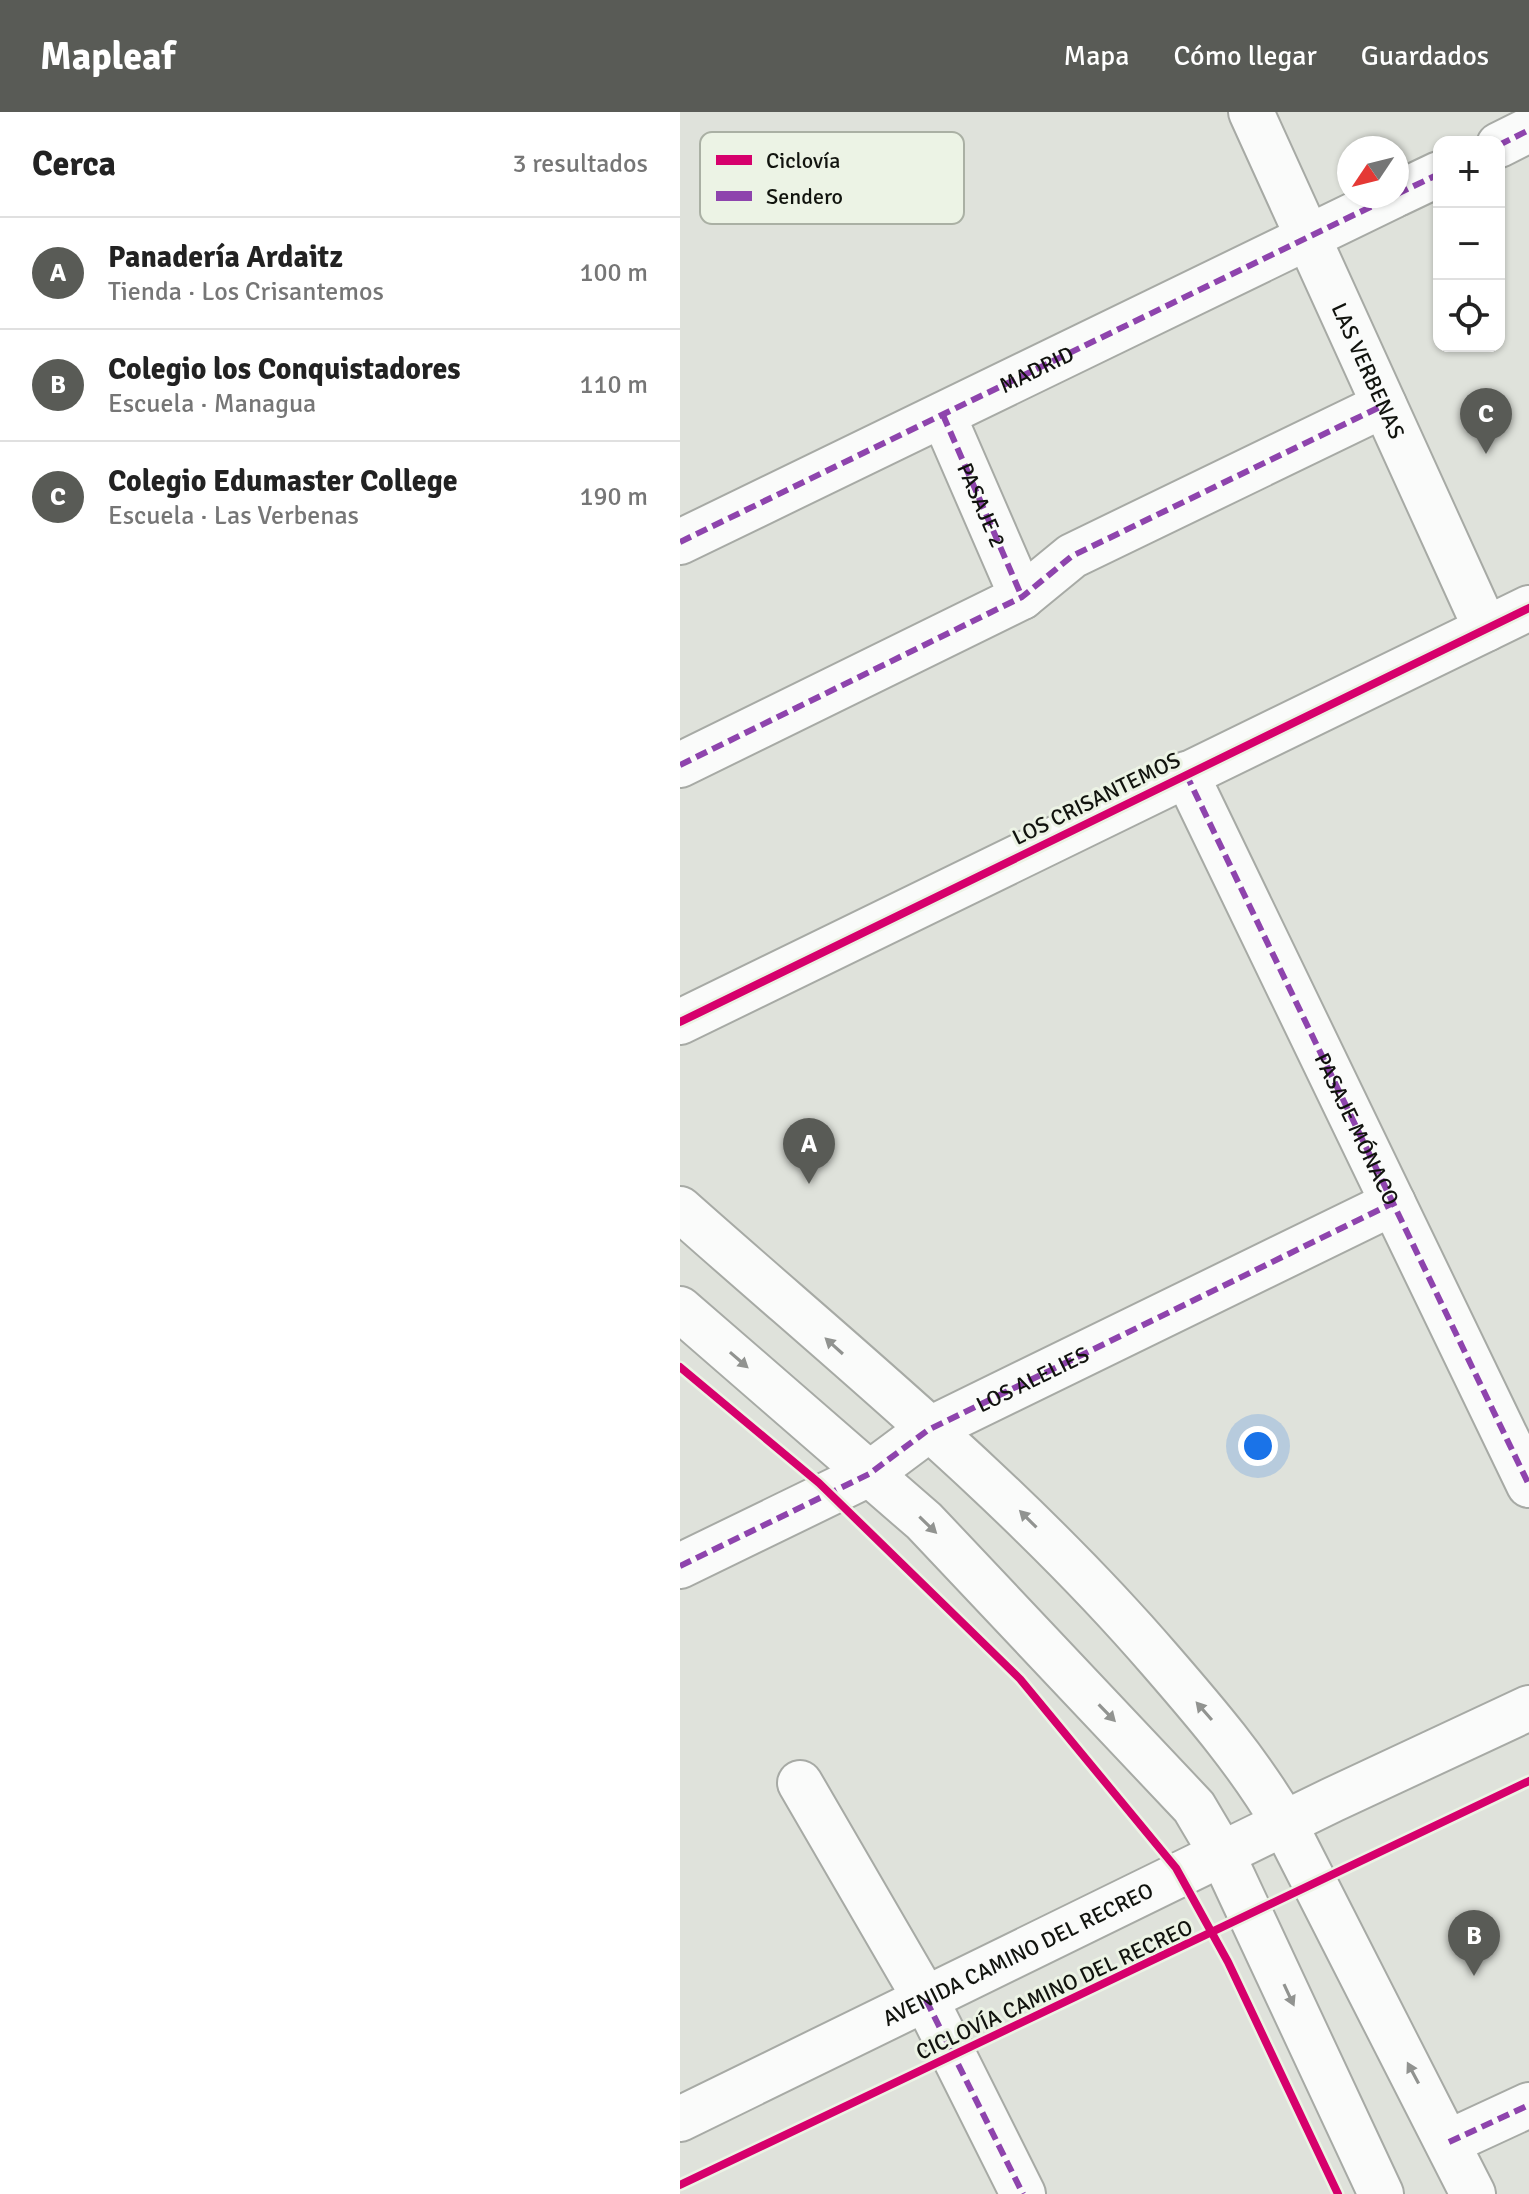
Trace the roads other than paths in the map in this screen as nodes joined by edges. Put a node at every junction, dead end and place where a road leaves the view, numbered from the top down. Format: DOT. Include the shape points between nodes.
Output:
graph roads {
  1 [pos="1251,112"];
  2 [pos="1529,130"];
  3 [pos="1505,142"];
  4 [pos="1433,177"];
  5 [pos="1409,188"];
  6 [pos="1368,208"];
  7 [pos="1308,237"];
  8 [pos="1384,405"];
  9 [pos="943,415"];
  10 [pos="680,542"];
  11 [pos="1022,597"];
  12 [pos="1529,608"];
  13 [pos="1486,629"];
  14 [pos="680,765"];
  15 [pos="1186,774"];
  16 [pos="680,1022"];
  17 [pos="1393,1203"];
  18 [pos="680,1209"];
  19 [pos="680,1309"];
  20 [pos="928,1430"];
  21 [pos="869,1474"];
  22 [pos="1529,1485"];
  23 [pos="680,1566"];
  24 [pos="1529,1708"];
  25 [pos="800,1783"];
  26 [pos="1284,1823"];
  27 [pos="1223,1856"];
  28 [pos="926,2000"];
  29 [pos="1529,2105"];
  30 [pos="680,2119"];
  31 [pos="1449,2142"];
  32 [pos="1023,2194"];
  33 [pos="1381,2194"];
  34 [pos="1473,2194"];
  1 -- 7 [label="street, LAS VERBENAS"];
  2 -- 3 [label="street"];
  4 -- 5 [label="street, MADRID"];
  6 -- 7 [label="street, MADRID"];
  7 -- 8 [label="street, LAS VERBENAS"];
  7 -- 9 [label="street, MADRID"];
  8 -- 11 [label="street" via="1072,556"];
  8 -- 13 [label="street, LAS VERBENAS"];
  9 -- 10 [label="street, MADRID"];
  9 -- 11 [label="street, PASAJE 2"];
  11 -- 14 [label="street"];
  12 -- 13 [label="street, LOS CRISANTEMOS"];
  13 -- 15 [label="street, LOS CRISANTEMOS"];
  15 -- 16 [label="street, LOS CRISANTEMOS"];
  15 -- 17 [label="street, PASAJE MÓNACO"];
  17 -- 20 [label="street, LOS ALELIES"];
  17 -- 22 [label="street, PASAJE MÓNACO"];
  20 -- 18 [label="street, one-way"];
  19 -- 21 [label="street, one-way"];
  20 -- 21 [label="street, LOS ALELIES"];
  26 -- 20 [label="street, one-way" via="1254,1771 1116,1609 1020,1510"];
  21 -- 23 [label="street, LOS ALELIES"];
  21 -- 27 [label="street, one-way" via="924,1521 1177,1786"];
  24 -- 26 [label="street, AVENIDA CAMINO DEL RECREO"];
  25 -- 28 [label="street"];
  26 -- 27 [label="street, AVENIDA CAMINO DEL RECREO"];
  31 -- 26 [label="street, one-way"];
  27 -- 28 [label="street, AVENIDA CAMINO DEL RECREO"];
  27 -- 33 [label="street, one-way"];
  28 -- 30 [label="street, AVENIDA CAMINO DEL RECREO"];
  28 -- 32 [label="street"];
  29 -- 31 [label="street"];
  31 -- 34 [label="street"];
}
